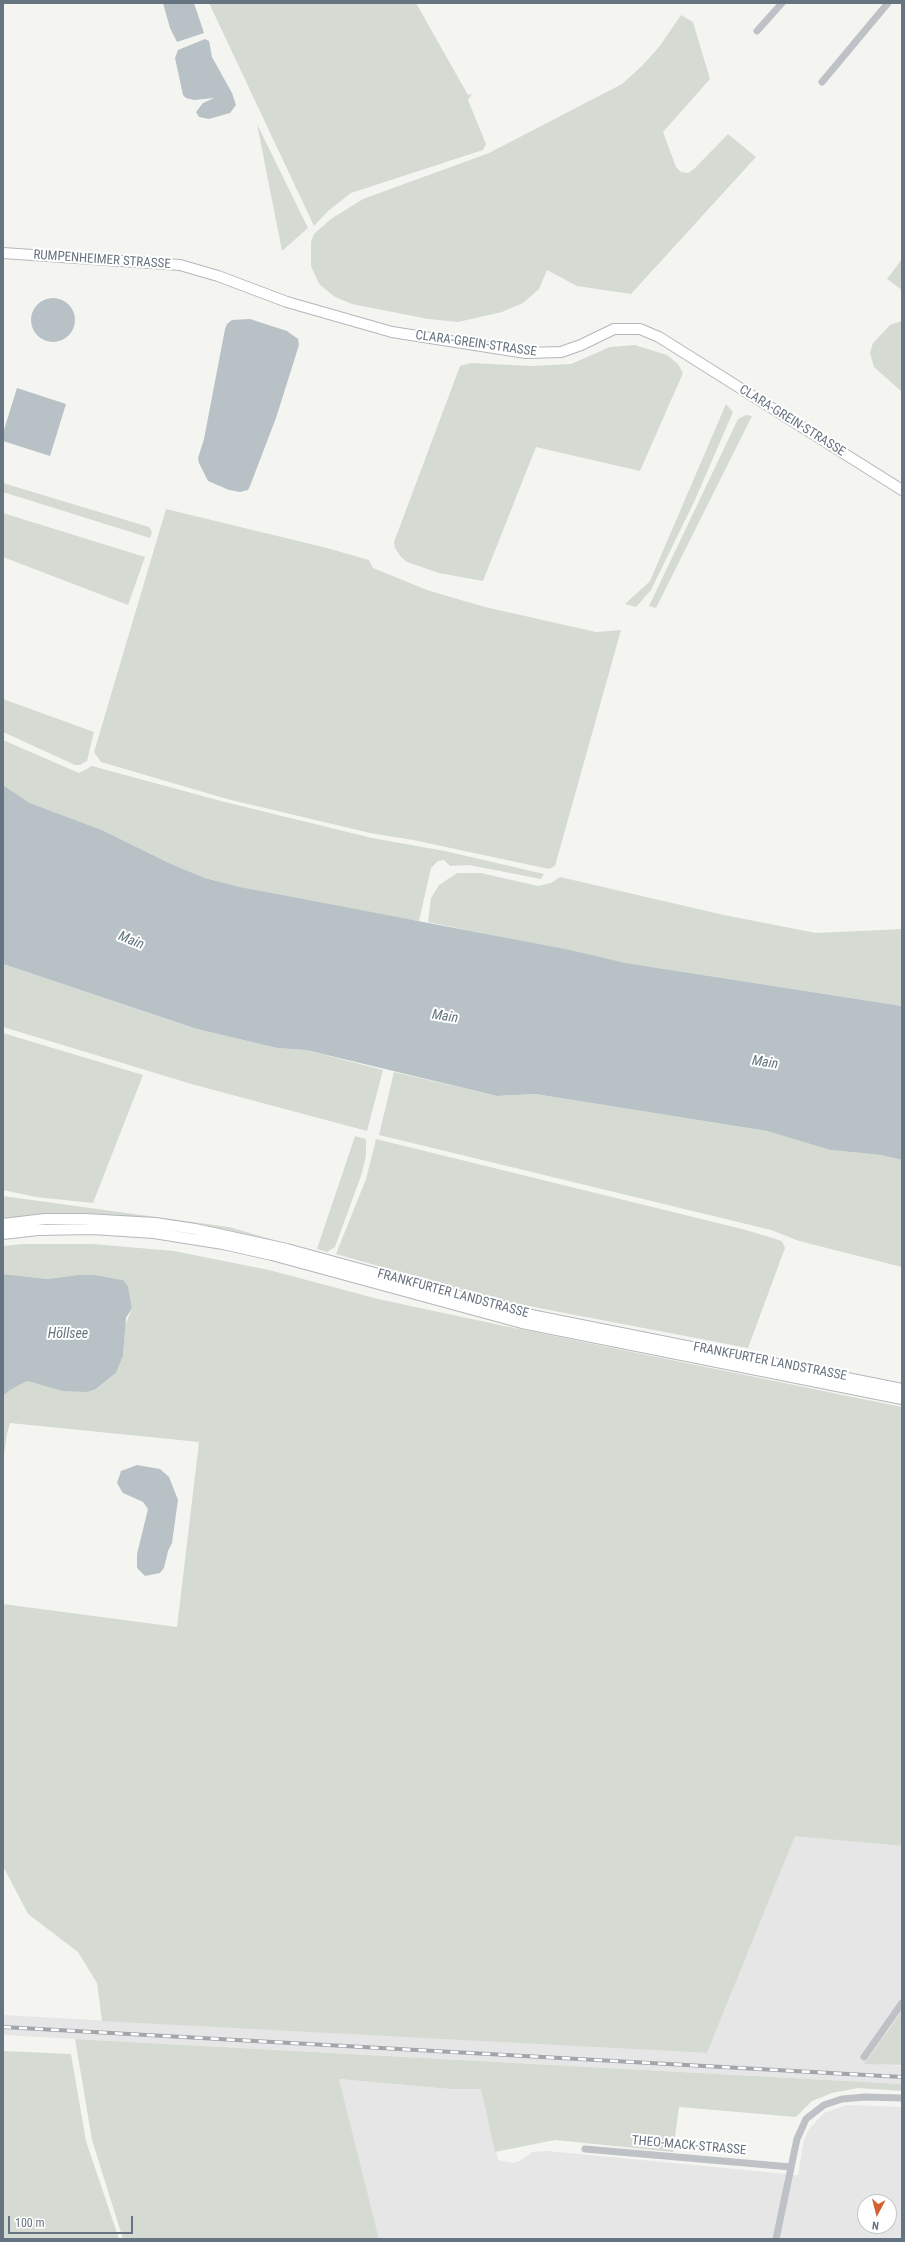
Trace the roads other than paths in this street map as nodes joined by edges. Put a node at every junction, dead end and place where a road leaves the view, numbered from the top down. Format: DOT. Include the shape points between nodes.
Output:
graph roads {
  1 [pos="782,3"];
  2 [pos="888,3"];
  3 [pos="757,31"];
  4 [pos="822,82"];
  5 [pos="3,253"];
  6 [pos="200,270"];
  7 [pos="902,490"];
  8 [pos="3,1224"];
  9 [pos="3,1234"];
  10 [pos="902,1389"];
  11 [pos="902,1400"];
  12 [pos="902,2003"];
  13 [pos="864,2057"];
  14 [pos="902,2098"];
  15 [pos="585,2149"];
  16 [pos="790,2167"];
  17 [pos="776,2239"];
  1 -- 3 [label="street"];
  2 -- 4 [label="street"];
  5 -- 6 [label="main road, RUMPENHEIMER STRASSE" via="164,263"];
  6 -- 7 [label="main road, CLARA-GREIN-STRASSE" via="287,302 392,332 510,351 561,352 614,329 640,329 659,337"];
  8 -- 10 [label="main road, FRANKFURTER LANDSTRASSE" via="45,1219 85,1219 155,1223 203,1230 287,1249 521,1313"];
  9 -- 11 [label="main road, FRANKFURTER LANDSTRASSE" via="92,1229 154,1233 223,1244 522,1323"];
  12 -- 13 [label="street"];
  14 -- 16 [label="street" via="853,2097 824,2105 811,2114 801,2127"];
  15 -- 16 [label="street, THEO-MACK-STRASSE"];
  16 -- 17 [label="street"];
}
